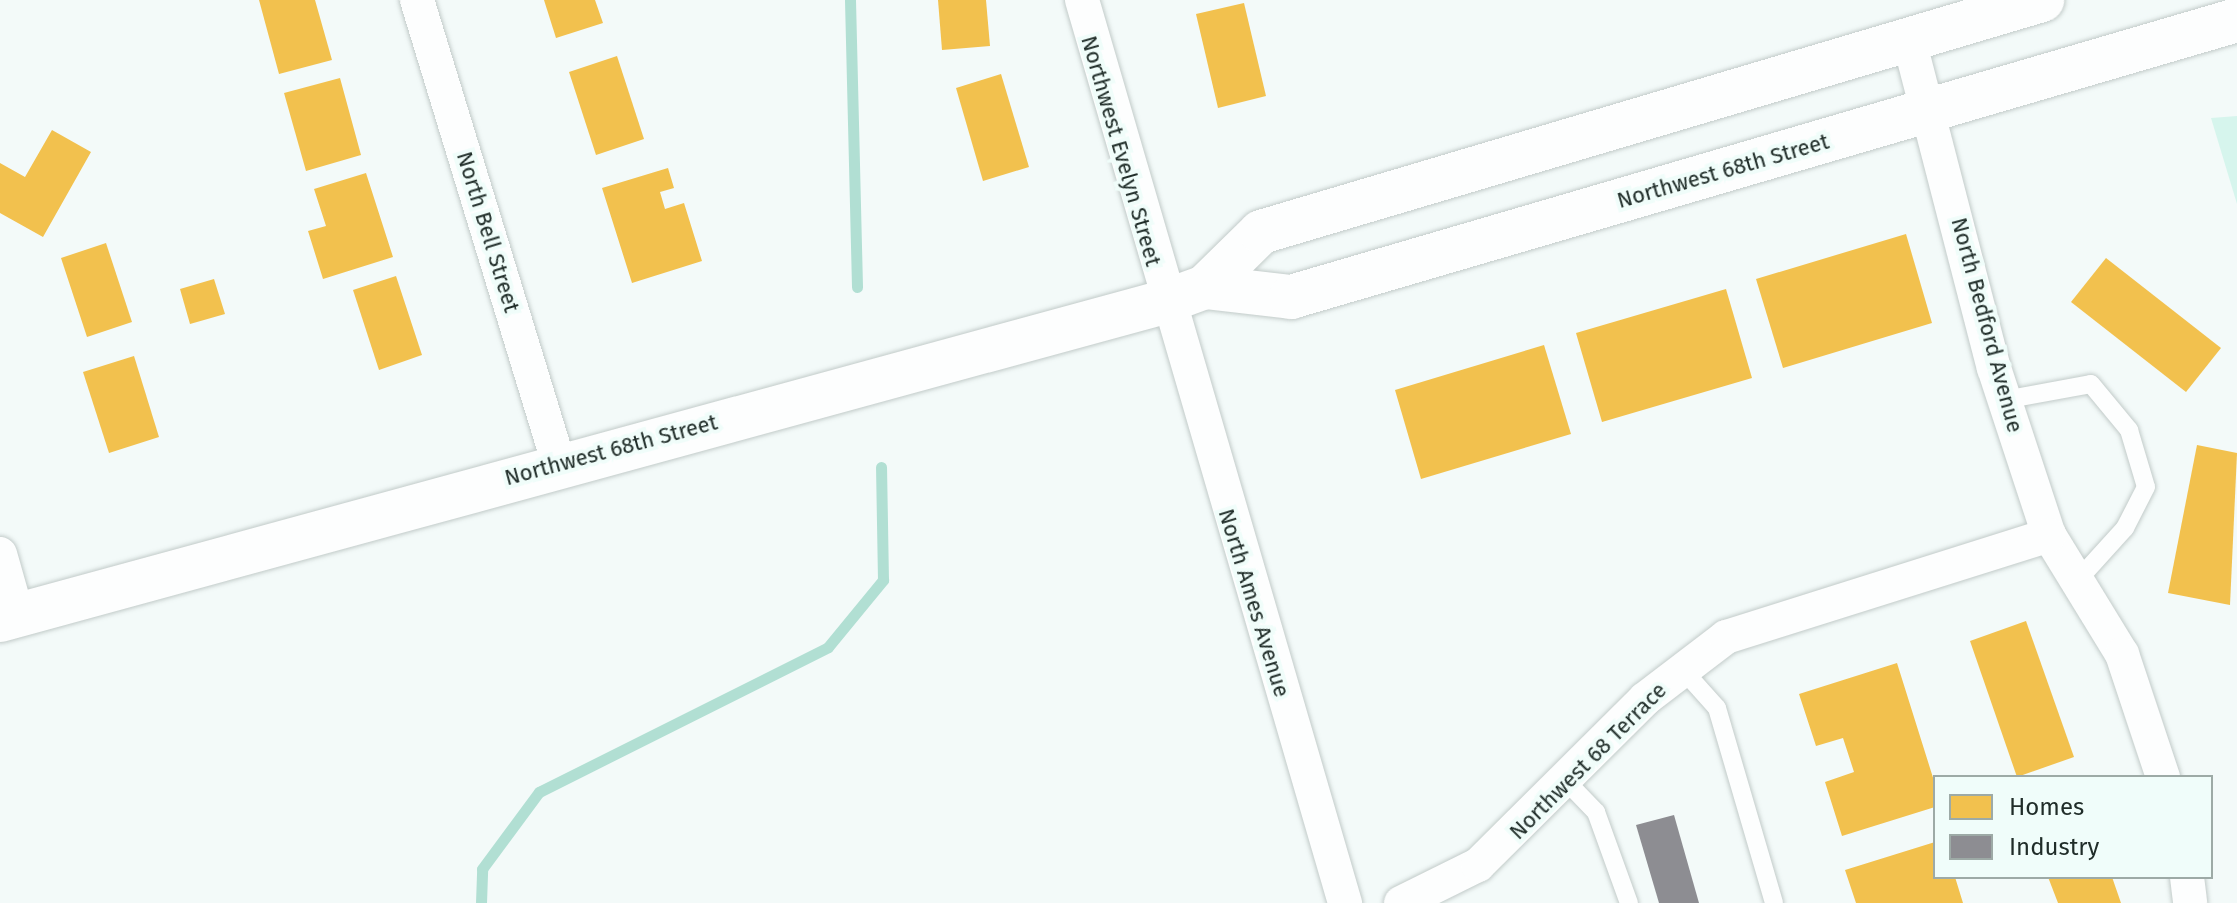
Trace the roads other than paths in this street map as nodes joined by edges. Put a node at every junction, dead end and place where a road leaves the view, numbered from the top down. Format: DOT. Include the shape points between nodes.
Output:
graph roads {
  1 [pos="417,0"];
  2 [pos="1082,0"];
  3 [pos="2042,0"];
  4 [pos="2237,20"];
  5 [pos="1909,40"];
  6 [pos="1927,112"];
  7 [pos="1205,287"];
  8 [pos="1164,302"];
  9 [pos="2004,400"];
  10 [pos="559,464"];
  11 [pos="2049,535"];
  12 [pos="0,554"];
  13 [pos="2077,581"];
  14 [pos="9,617"];
  15 [pos="1683,670"];
  16 [pos="2162,775"];
  17 [pos="1567,782"];
  18 [pos="2187,879"];
  19 [pos="1345,903"];
  20 [pos="1401,903"];
  21 [pos="1629,903"];
  22 [pos="1774,903"];
  23 [pos="2190,903"];
  1 -- 10 [label="street, North Bell Street"];
  2 -- 8 [label="street, Northwest Evelyn Street"];
  3 -- 5 [label="main road, Northwest 68th Street"];
  4 -- 6 [label="main road, Northwest 68th Street"];
  5 -- 6 [label="street, North Bedford Avenue"];
  5 -- 7 [label="main road, Northwest 68th Street" via="1261,232"];
  6 -- 7 [label="main road, Northwest 68th Street" via="1291,297"];
  6 -- 9 [label="street, North Bedford Avenue"];
  7 -- 8 [label="main road, Northwest 68th Street"];
  8 -- 10 [label="main road, Northwest 68th Street"];
  8 -- 19 [label="street, North Ames Avenue"];
  9 -- 11 [label="street, North Bedford Avenue"];
  9 -- 13 [label="lane" via="2091,384 2129,430 2146,487 2125,528"];
  10 -- 14 [label="main road, Northwest 68th Street"];
  11 -- 13 [label="street, North Bedford Avenue"];
  11 -- 15 [label="street, Northwest 68 Terrace" via="1788,612 1726,637"];
  12 -- 14 [label="street, Northwest 68th Street"];
  13 -- 16 [label="street, North Bedford Avenue" via="2122,654"];
  15 -- 17 [label="street, Northwest 68 Terrace"];
  15 -- 22 [label="lane" via="1717,708"];
  17 -- 20 [label="street, Northwest 68 Terrace" via="1478,865"];
  17 -- 21 [label="lane" via="1596,812"];
  18 -- 23 [label="street"];
}
